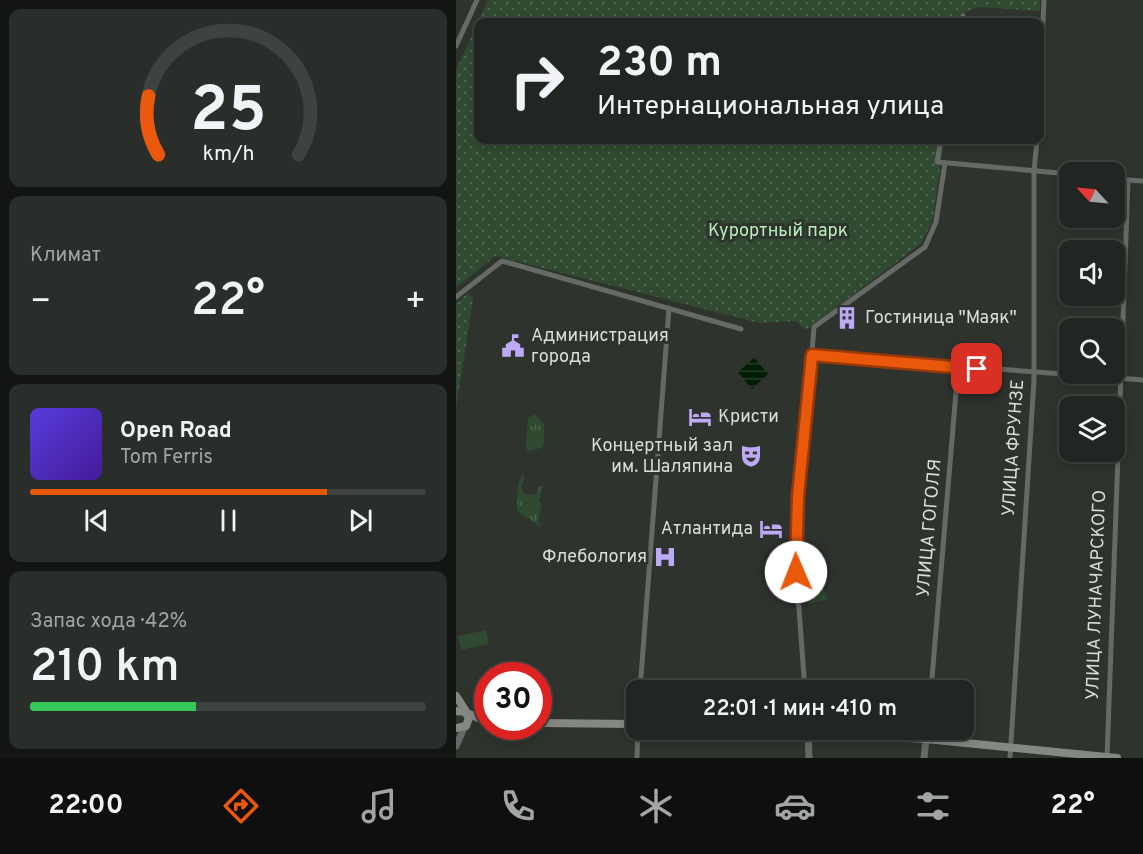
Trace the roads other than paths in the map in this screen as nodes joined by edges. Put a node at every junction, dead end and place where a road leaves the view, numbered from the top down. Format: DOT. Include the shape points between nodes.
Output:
graph roads {
  1 [pos="477,0"];
  2 [pos="1044,0"];
  3 [pos="1043,18"];
  4 [pos="456,46"];
  5 [pos="940,144"];
  6 [pos="1037,144"];
  7 [pos="945,163"];
  8 [pos="1034,171"];
  9 [pos="1059,173"];
  10 [pos="1125,181"];
  11 [pos="1128,181"];
  12 [pos="1143,181"];
  13 [pos="456,297"];
  14 [pos="669,308"];
  15 [pos="1123,318"];
  16 [pos="741,329"];
  17 [pos="812,355"];
  18 [pos="958,368"];
  19 [pos="1034,372"];
  20 [pos="1059,374"];
  21 [pos="1125,380"];
  22 [pos="1143,380"];
  23 [pos="1121,384"];
  24 [pos="641,680"];
  25 [pos="804,680"];
  26 [pos="932,680"];
  27 [pos="456,696"];
  28 [pos="456,711"];
  29 [pos="467,714"];
  30 [pos="474,717"];
  31 [pos="552,723"];
  32 [pos="626,724"];
  33 [pos="460,728"];
  34 [pos="638,740"];
  35 [pos="808,740"];
  36 [pos="926,740"];
  37 [pos="945,740"];
  38 [pos="456,746"];
  39 [pos="1010,747"];
  40 [pos="1107,757"];
  41 [pos="637,758"];
  42 [pos="809,758"];
  43 [pos="924,758"];
  44 [pos="1010,758"];
  45 [pos="1117,758"];
  1 -- 4 [label="street"];
  2 -- 3 [label="street"];
  5 -- 7 [label="street" via="937,162"];
  6 -- 8 [label="street, УЛИЦА ФРУНЗЕ"];
  7 -- 8 [label="street"];
  7 -- 17 [label="street" via="936,222 925,247 814,327"];
  8 -- 9 [label="street"];
  8 -- 19 [label="street, УЛИЦА ФРУНЗЕ"];
  10 -- 11 [label="street"];
  11 -- 12 [label="street"];
  11 -- 15 [label="street, УЛИЦА ЛУНАЧАРСКОГО"];
  13 -- 14 [label="street" via="502,261"];
  14 -- 16 [label="street"];
  14 -- 24 [label="street"];
  17 -- 18 [label="street"];
  17 -- 25 [label="street" via="795,555"];
  18 -- 19 [label="street"];
  18 -- 26 [label="street, УЛИЦА ГОГОЛЯ"];
  19 -- 20 [label="street"];
  19 -- 39 [label="street, УЛИЦА ФРУНЗЕ"];
  21 -- 22 [label="street"];
  23 -- 40 [label="street, УЛИЦА ЛУНАЧАРСКОГО"];
  27 -- 29 [label="main road"];
  28 -- 29 [label="main road"];
  29 -- 30 [label="main road"];
  29 -- 33 [label="main road" via="469,721"];
  31 -- 32 [label="main road"];
  33 -- 38 [label="street"];
  34 -- 41 [label="street"];
  35 -- 42 [label="street"];
  36 -- 43 [label="street"];
  37 -- 39 [label="main road"];
  39 -- 40 [label="main road"];
  39 -- 44 [label="street, УЛИЦА ФРУНЗЕ"];
  40 -- 45 [label="main road"];
}
